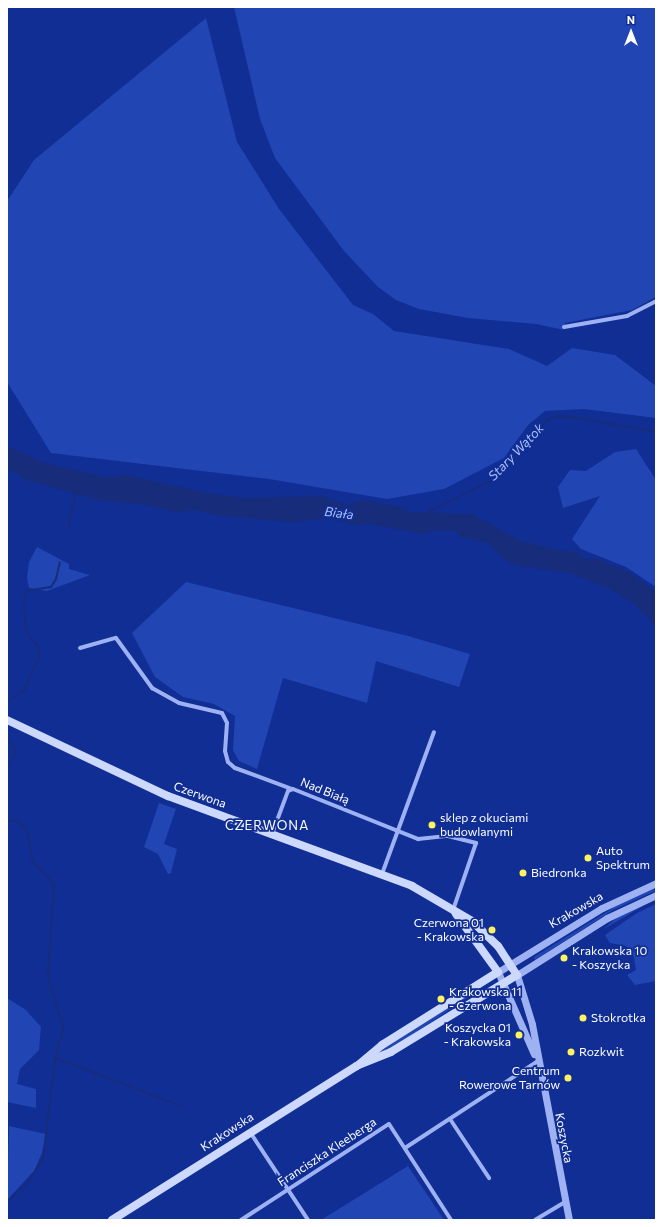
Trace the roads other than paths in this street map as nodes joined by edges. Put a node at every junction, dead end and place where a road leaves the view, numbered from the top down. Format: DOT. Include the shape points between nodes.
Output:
graph roads {
  1 [pos="656,301"];
  2 [pos="564,327"];
  3 [pos="80,648"];
  4 [pos="7,720"];
  5 [pos="434,732"];
  6 [pos="293,789"];
  7 [pos="398,832"];
  8 [pos="272,834"];
  9 [pos="382,874"];
  10 [pos="656,883"];
  11 [pos="656,895"];
  12 [pos="454,910"];
  13 [pos="511,965"];
  14 [pos="498,972"];
  15 [pos="517,975"];
  16 [pos="504,983"];
  17 [pos="538,1061"];
  18 [pos="357,1066"];
  19 [pos="450,1119"];
  20 [pos="250,1132"];
  21 [pos="405,1148"];
  22 [pos="489,1178"];
  23 [pos="288,1189"];
  24 [pos="565,1202"];
  25 [pos="112,1220"];
  26 [pos="241,1220"];
  27 [pos="308,1220"];
  28 [pos="451,1220"];
  29 [pos="535,1220"];
  30 [pos="569,1220"];
  1 -- 2 [label="street" via="626,316"];
  3 -- 6 [label="street" via="116,638 152,688 179,703 222,713 227,723 225,751 228,762 235,768"];
  4 -- 8 [label="main road, Czerwona" via="163,794"];
  5 -- 7 [label="street"];
  6 -- 7 [label="street, Nad Białą"];
  6 -- 8 [label="street, Nad Białą" via="288,791"];
  7 -- 9 [label="street"];
  7 -- 12 [label="street, Nad Białą" via="424,840 448,836 476,843"];
  8 -- 9 [label="main road, Czerwona"];
  9 -- 12 [label="main road, Czerwona" via="432,895"];
  10 -- 13 [label="street, Krakowska" via="608,905"];
  11 -- 15 [label="street, Krakowska" via="607,918"];
  12 -- 13 [label="main road, Czerwona" via="488,935"];
  12 -- 14 [label="main road, Czerwona"];
  13 -- 14 [label="street, Krakowska"];
  13 -- 15 [label="main road"];
  14 -- 16 [label="street"];
  14 -- 18 [label="main road, Krakowska" via="382,1045"];
  15 -- 16 [label="main road, Krakowska"];
  15 -- 17 [label="street, Koszycka" via="532,1024"];
  16 -- 17 [label="street, Koszycka"];
  16 -- 18 [label="main road, Krakowska" via="391,1052"];
  17 -- 19 [label="street"];
  17 -- 24 [label="street, Koszycka"];
  18 -- 20 [label="main road, Krakowska"];
  19 -- 21 [label="street"];
  19 -- 22 [label="street"];
  20 -- 23 [label="street"];
  20 -- 25 [label="main road, Krakowska"];
  21 -- 23 [label="street, Franciszka Kleeberga" via="389,1124"];
  21 -- 28 [label="street, Franciszka Kleeberga"];
  23 -- 26 [label="street, Franciszka Kleeberga"];
  23 -- 27 [label="street"];
  24 -- 29 [label="street"];
  24 -- 30 [label="street, Koszycka"];
}
